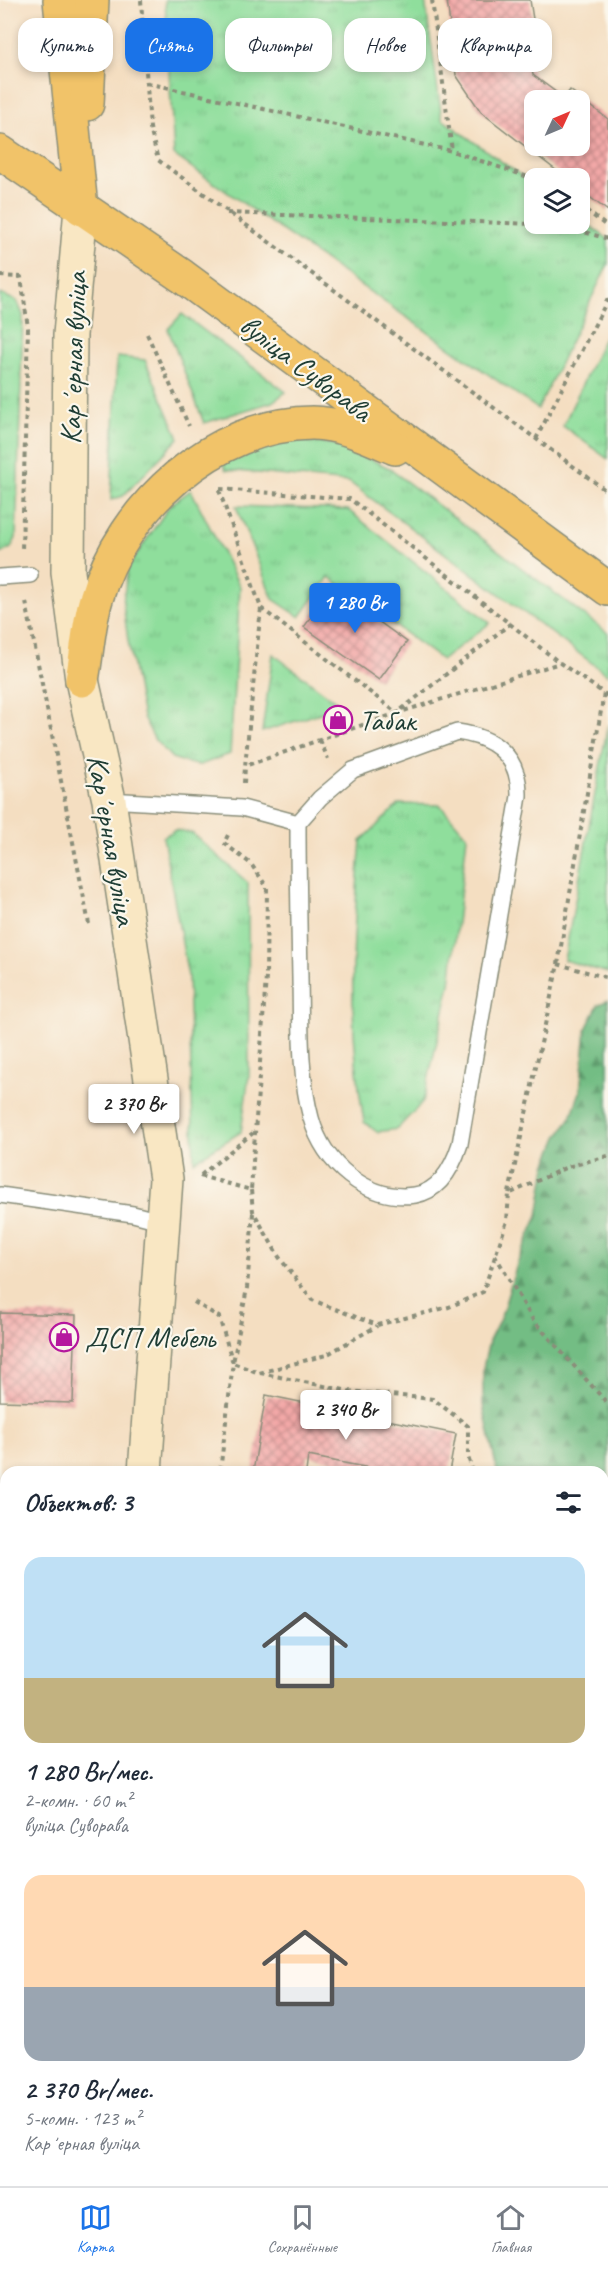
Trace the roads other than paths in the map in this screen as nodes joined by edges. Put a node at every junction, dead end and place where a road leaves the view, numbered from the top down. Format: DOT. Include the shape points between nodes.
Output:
graph roads {
  1 [pos="60,0"];
  2 [pos="92,0"];
  3 [pos="0,152"];
  4 [pos="81,208"];
  5 [pos="458,480"];
  6 [pos="26,575"];
  7 [pos="0,577"];
  8 [pos="608,589"];
  9 [pos="82,680"];
  10 [pos="109,800"];
  11 [pos="298,823"];
  12 [pos="0,1195"];
  13 [pos="164,1222"];
  14 [pos="145,1466"];
  1 -- 4 [label="main road"];
  2 -- 4 [label="main road"];
  3 -- 4 [label="main road, вуліца Суворава"];
  4 -- 5 [label="main road, вуліца Суворава" via="182,276"];
  4 -- 9 [label="street, Карʼерная вуліца" via="70,335 68,572"];
  5 -- 8 [label="main road, вуліца Суворава"];
  5 -- 9 [label="main road" via="354,431 315,423 280,425 203,456 135,520 114,555 96,599"];
  6 -- 7 [label="lane"];
  9 -- 10 [label="street, Карʼерная вуліца"];
  10 -- 11 [label="lane" via="242,808"];
  10 -- 13 [label="street, Карʼерная вуліца" via="166,1179"];
  11 -- 11 [label="lane" via="301,1044 311,1119 322,1144 356,1182 380,1194 421,1194 439,1183 454,1165 460,1144 519,780 504,750 489,740 457,732 353,770"];
  12 -- 13 [label="lane"];
  13 -- 14 [label="street, Карʼерная вуліца"];
}
